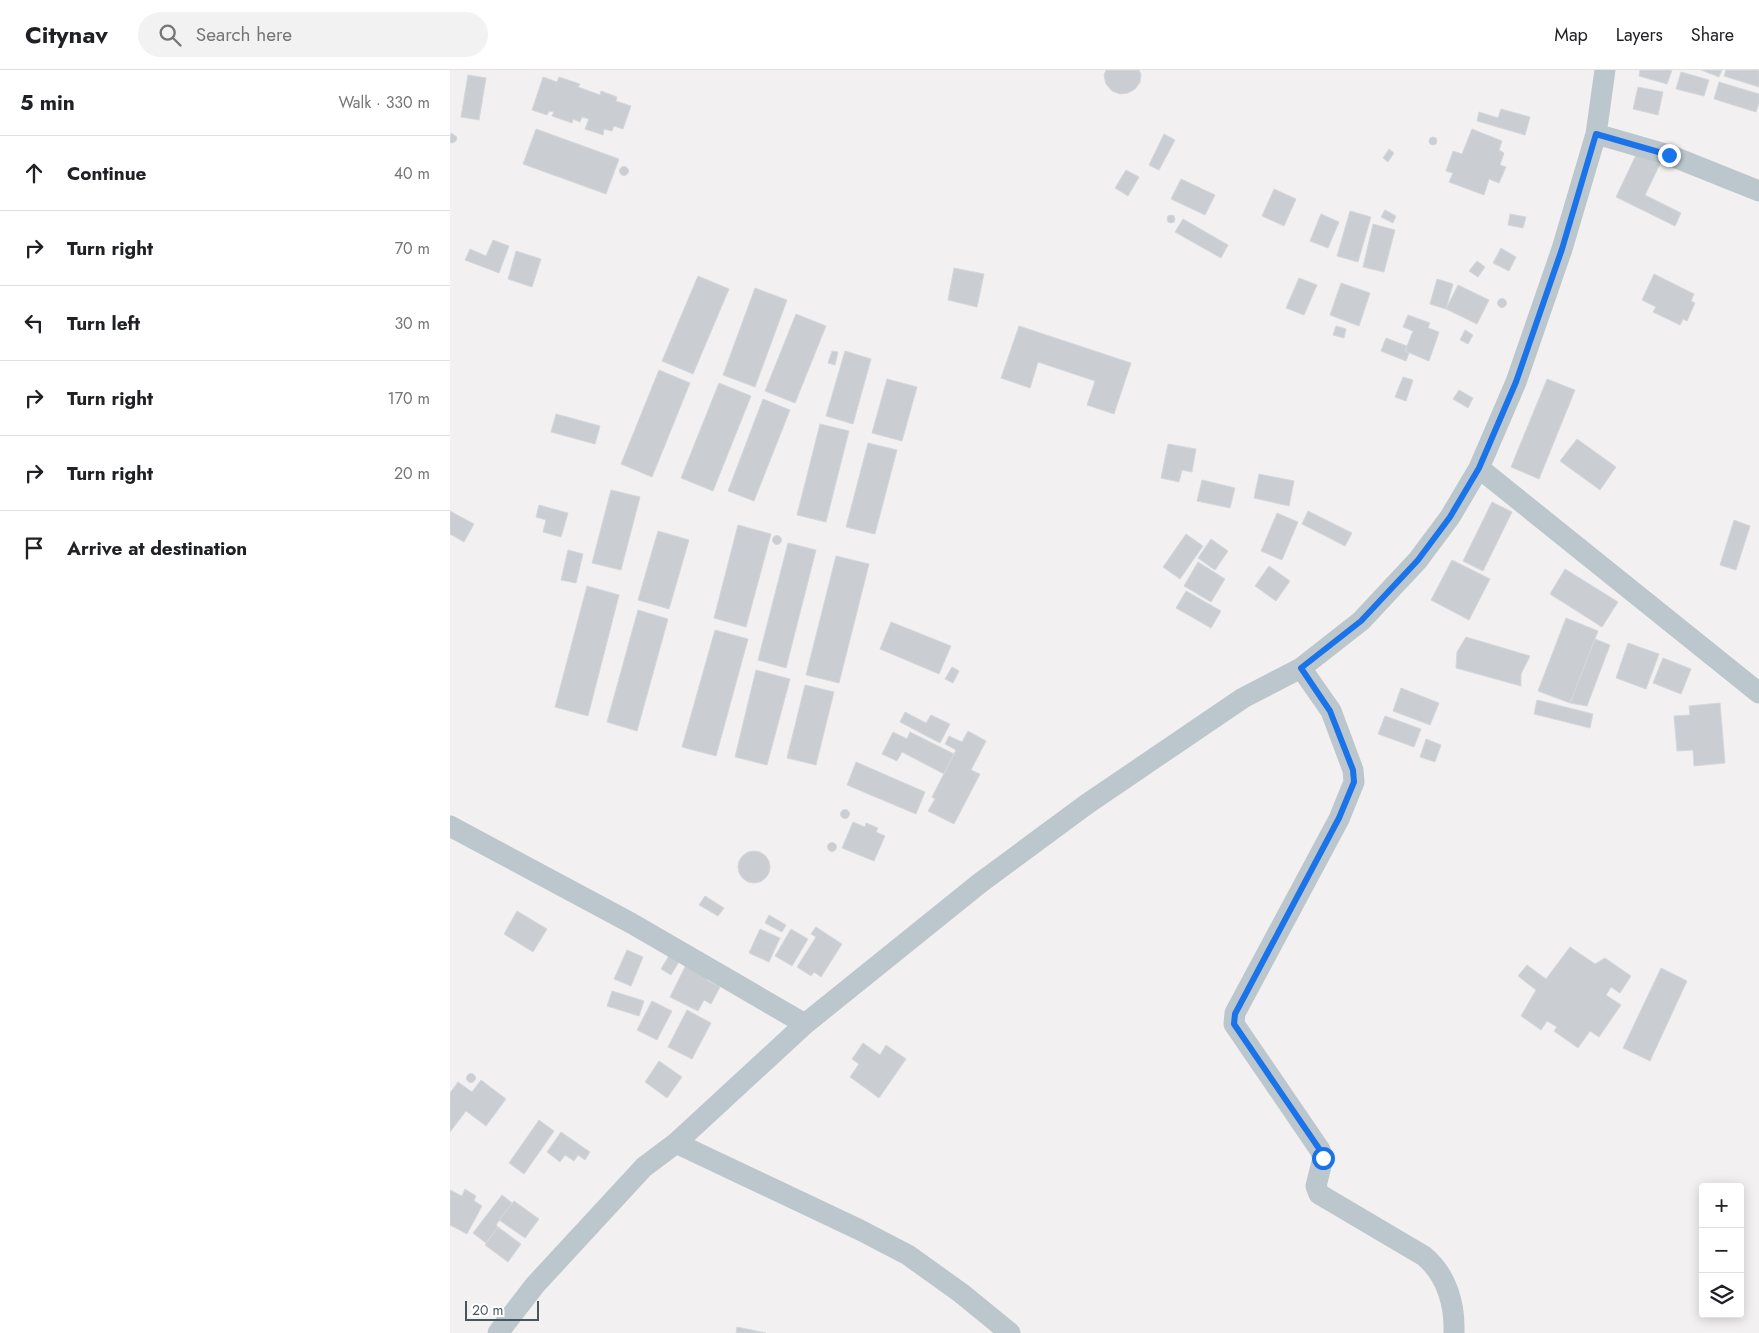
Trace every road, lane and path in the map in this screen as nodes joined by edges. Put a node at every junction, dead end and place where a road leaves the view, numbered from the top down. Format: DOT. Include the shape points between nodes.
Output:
graph roads {
  1 [pos="1605,70"];
  2 [pos="1596,134"];
  3 [pos="1759,191"];
  4 [pos="1479,468"];
  5 [pos="1301,668"];
  6 [pos="1759,692"];
  7 [pos="450,826"];
  8 [pos="805,1024"];
  9 [pos="676,1143"];
  10 [pos="498,1333"];
  11 [pos="1010,1333"];
  12 [pos="1454,1333"];
  1 -- 2 [label="street"];
  2 -- 3 [label="street" via="1669,155"];
  2 -- 4 [label="street" via="1562,249 1522,365"];
  4 -- 5 [label="street" via="1450,517 1418,560 1361,621"];
  4 -- 6 [label="street"];
  5 -- 8 [label="street" via="1243,698 1087,804 980,883"];
  5 -- 12 [label="street" via="1330,711 1353,770 1354,782 1339,818 1235,1014 1234,1024 1320,1150 1323,1158 1316,1190 1433,1264 1446,1286"];
  7 -- 8 [label="street" via="631,923"];
  8 -- 9 [label="street"];
  9 -- 10 [label="street" via="644,1167 535,1285"];
  9 -- 11 [label="street" via="908,1255 961,1292"];
}
